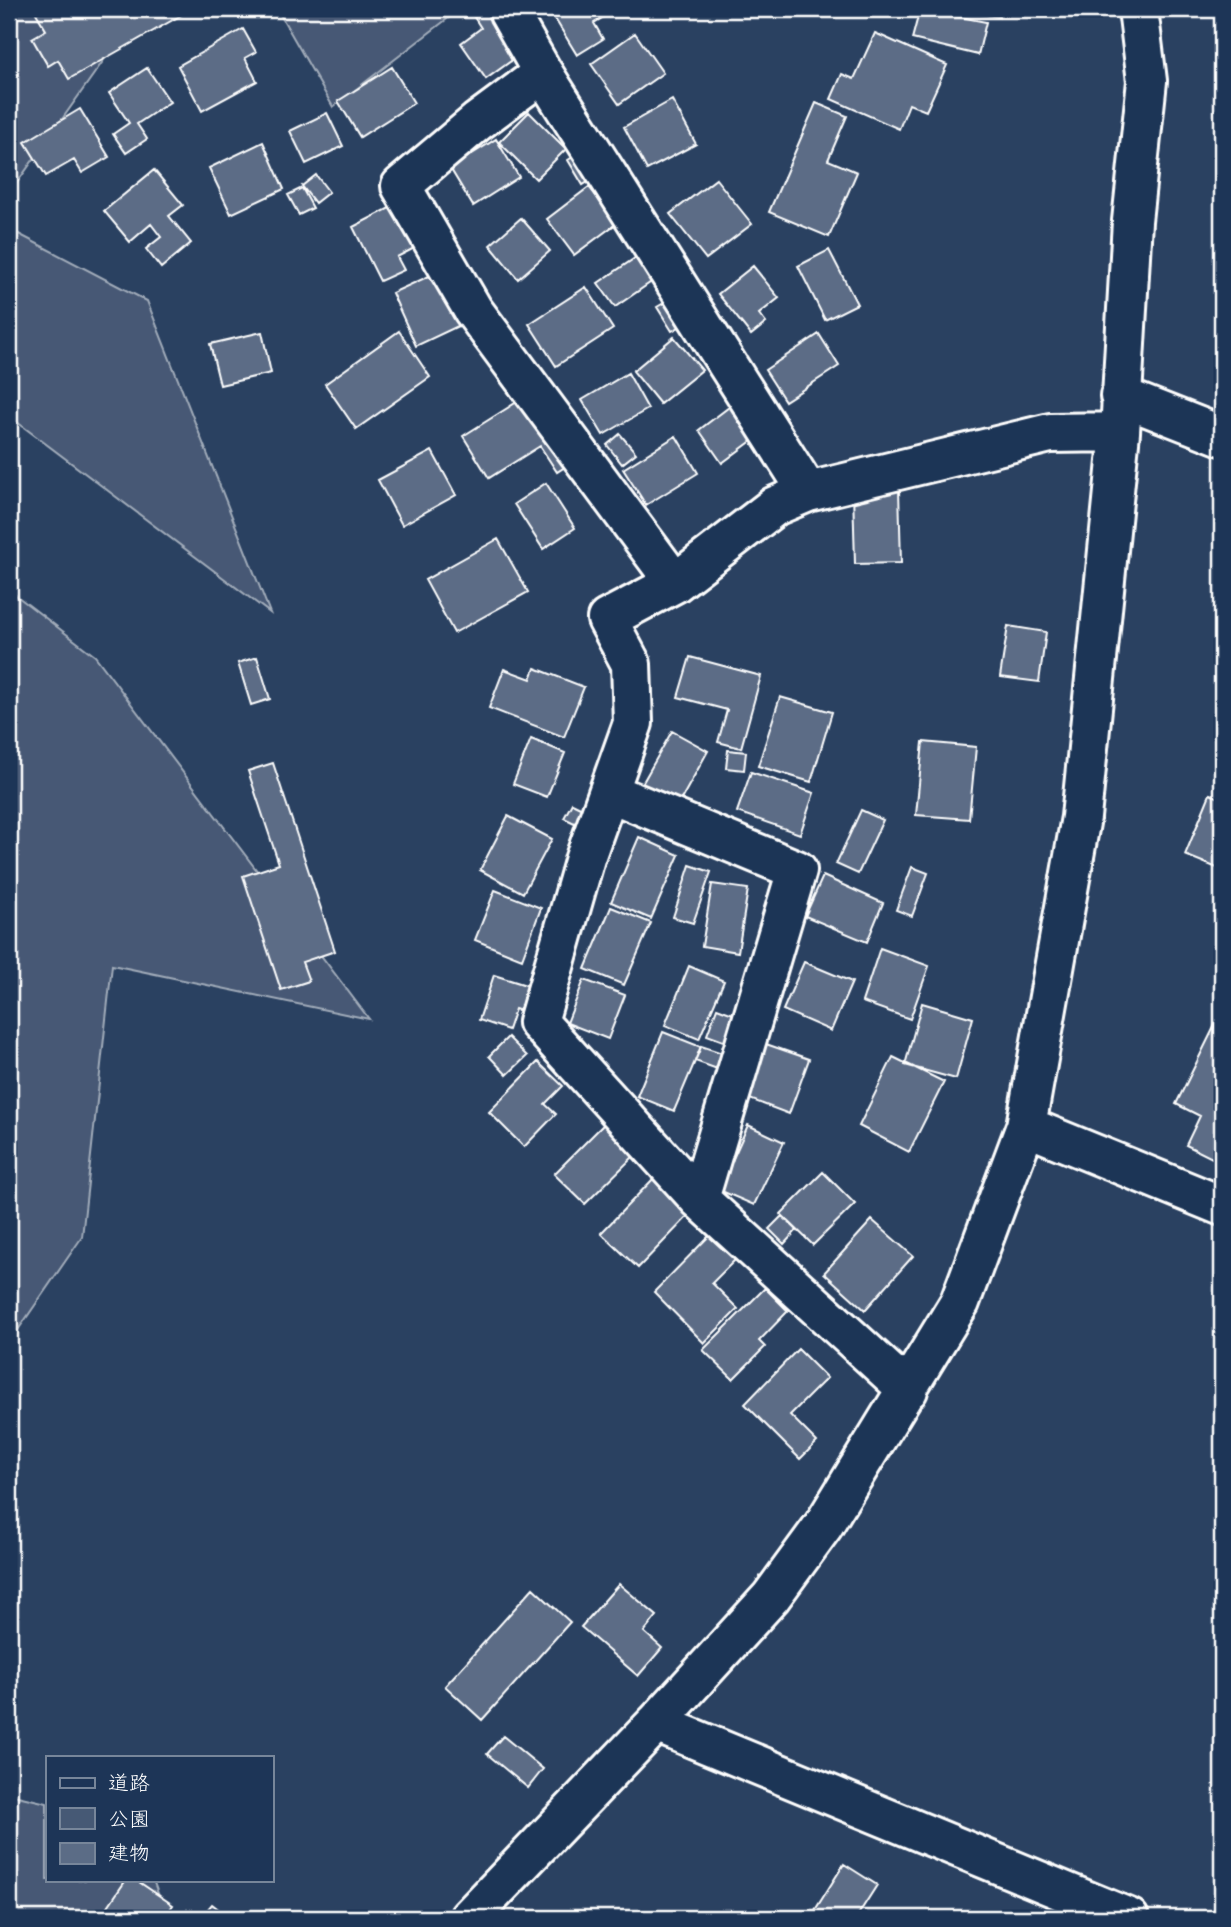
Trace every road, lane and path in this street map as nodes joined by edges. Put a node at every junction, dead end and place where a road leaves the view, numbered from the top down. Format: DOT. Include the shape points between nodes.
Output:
graph roads {
  1 [pos="518,9"];
  2 [pos="1138,9"];
  3 [pos="543,73"];
  4 [pos="1120,414"];
  5 [pos="1222,436"];
  6 [pos="808,492"];
  7 [pos="675,583"];
  8 [pos="608,792"];
  9 [pos="1026,1126"];
  10 [pos="699,1199"];
  11 [pos="1222,1206"];
  12 [pos="908,1390"];
  13 [pos="656,1723"];
  14 [pos="469,1918"];
  15 [pos="1129,1918"];
  1 -- 3 [label="street" via="509,13"];
  2 -- 4 [label="street" via="1147,81"];
  3 -- 6 [label="street"];
  3 -- 7 [label="street" via="401,186 472,310"];
  4 -- 5 [label="street"];
  4 -- 6 [label="street"];
  4 -- 9 [label="street" via="1081,817"];
  6 -- 7 [label="street" via="775,506"];
  7 -- 8 [label="street" via="607,619 631,664 633,723"];
  8 -- 10 [label="street" via="538,1022"];
  8 -- 10 [label="street" via="797,870"];
  9 -- 11 [label="street"];
  9 -- 12 [label="street" via="960,1302"];
  10 -- 12 [label="street"];
  12 -- 13 [label="street" via="823,1526 771,1597"];
  13 -- 14 [label="street"];
  13 -- 15 [label="street"];
}
